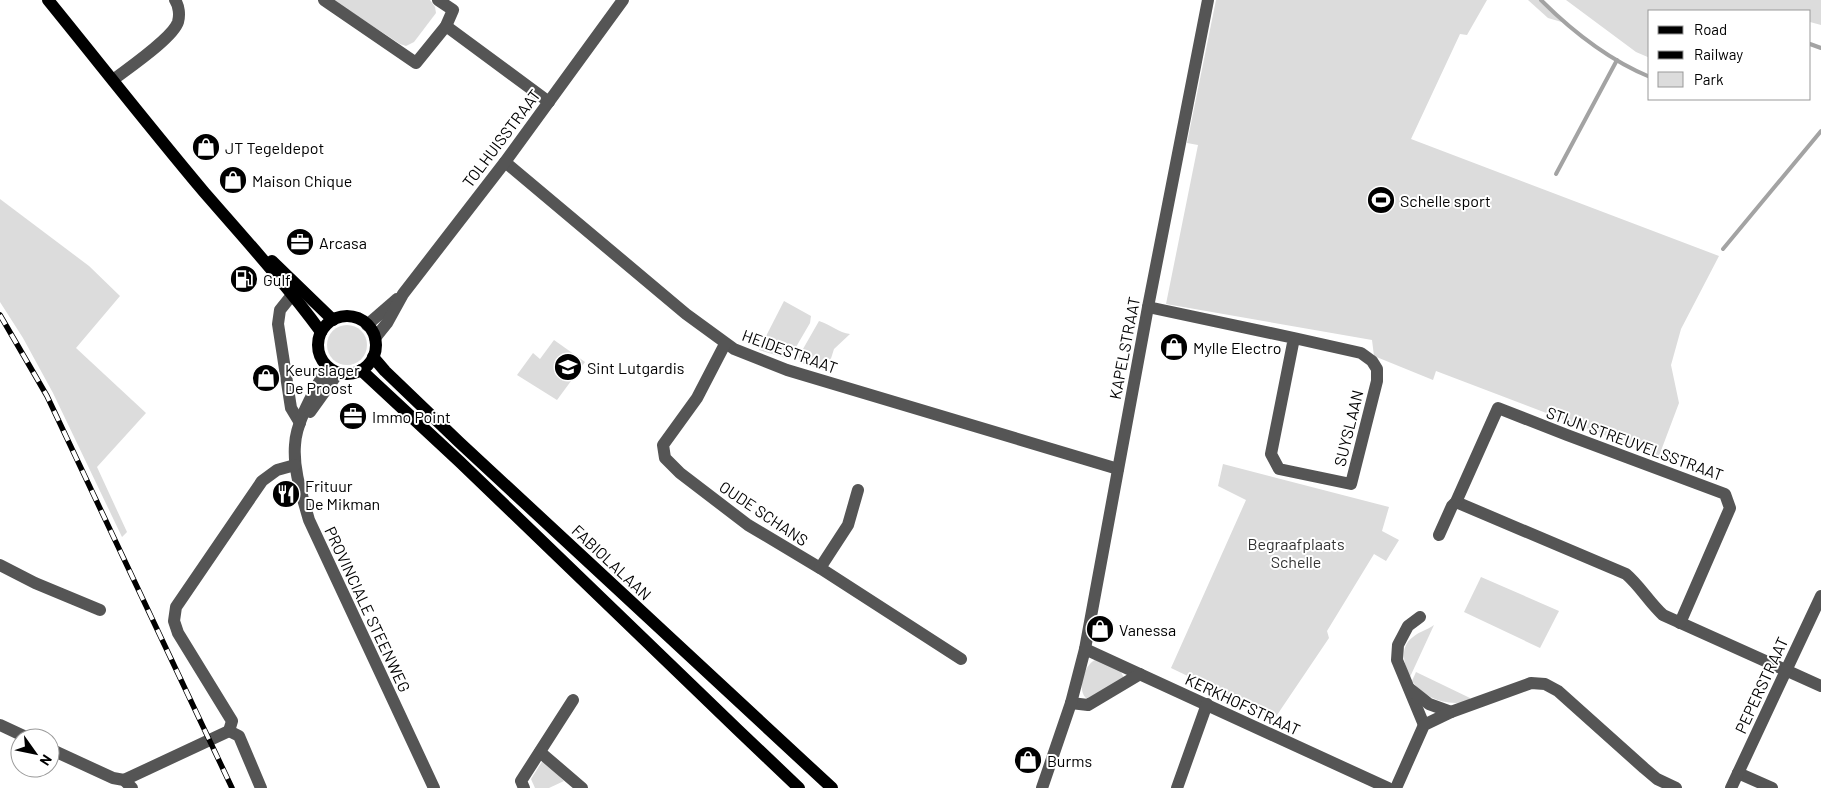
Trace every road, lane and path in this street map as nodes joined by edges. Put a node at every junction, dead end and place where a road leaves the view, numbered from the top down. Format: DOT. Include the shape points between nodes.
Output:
graph roads {
  1 [pos="48,0"];
  2 [pos="175,0"];
  3 [pos="324,0"];
  4 [pos="438,0"];
  5 [pos="623,0"];
  6 [pos="1208,0"];
  7 [pos="457,5"];
  8 [pos="446,26"];
  9 [pos="113,80"];
  10 [pos="550,102"];
  11 [pos="505,162"];
  12 [pos="254,247"];
  13 [pos="403,294"];
  14 [pos="292,295"];
  15 [pos="1148,306"];
  16 [pos="334,320"];
  17 [pos="367,325"];
  18 [pos="321,332"];
  19 [pos="374,338"];
  20 [pos="1301,339"];
  21 [pos="725,344"];
  22 [pos="373,357"];
  23 [pos="332,370"];
  24 [pos="361,370"];
  25 [pos="300,423"];
  26 [pos="295,465"];
  27 [pos="1118,469"];
  28 [pos="858,490"];
  29 [pos="1456,502"];
  30 [pos="1439,535"];
  31 [pos="0,565"];
  32 [pos="820,568"];
  33 [pos="1821,596"];
  34 [pos="100,610"];
  35 [pos="1420,617"];
  36 [pos="1680,622"];
  37 [pos="1085,649"];
  38 [pos="961,659"];
  39 [pos="1786,670"];
  40 [pos="1140,674"];
  41 [pos="1821,686"];
  42 [pos="1409,688"];
  43 [pos="573,700"];
  44 [pos="1071,702"];
  45 [pos="1207,704"];
  46 [pos="1451,712"];
  47 [pos="1424,725"];
  48 [pos="229,731"];
  49 [pos="540,752"];
  50 [pos="60,754"];
  51 [pos="1738,773"];
  52 [pos="128,784"];
  53 [pos="261,788"];
  54 [pos="434,788"];
  55 [pos="524,788"];
  56 [pos="582,788"];
  57 [pos="800,788"];
  58 [pos="832,788"];
  59 [pos="1042,788"];
  60 [pos="1177,788"];
  61 [pos="1388,788"];
  62 [pos="1396,788"];
  63 [pos="1676,788"];
  64 [pos="1731,788"];
  65 [pos="1772,788"];
  1 -- 9 [label="main road"];
  2 -- 9 [label="street" via="179,6 178,23 169,35"];
  3 -- 8 [label="street" via="416,63"];
  4 -- 7 [label="street"];
  5 -- 10 [label="street, TOLHUISSTRAAT"];
  6 -- 15 [label="street, KAPELSTRAAT"];
  7 -- 8 [label="street"];
  8 -- 10 [label="street"];
  9 -- 12 [label="main road"];
  10 -- 11 [label="street, TOLHUISSTRAAT"];
  11 -- 13 [label="street, TOLHUISSTRAAT"];
  11 -- 21 [label="street, HEIDESTRAAT"];
  12 -- 14 [label="main road"];
  12 -- 16 [label="main road"];
  13 -- 17 [label="street, TOLHUISSTRAAT"];
  13 -- 19 [label="street, TOLHUISSTRAAT" via="387,323"];
  14 -- 18 [label="main road"];
  14 -- 25 [label="street" via="280,310 278,324 291,408"];
  15 -- 20 [label="street, SUYSLAAN"];
  15 -- 27 [label="street, KAPELSTRAAT"];
  16 -- 17 [label="main road" via="351,317"];
  16 -- 18 [label="main road"];
  17 -- 19 [label="main road"];
  18 -- 23 [label="main road" via="318,350 321,359"];
  19 -- 22 [label="main road"];
  20 -- 20 [label="street, SUYSLAAN" via="1271,454 1279,469 1351,484 1377,381 1377,369 1360,353"];
  21 -- 27 [label="street, HEIDESTRAAT" via="788,370"];
  21 -- 32 [label="street, OUDE SCHANS" via="697,398 663,445 665,458 748,525"];
  22 -- 24 [label="main road"];
  22 -- 58 [label="main road, FABIOLALAAN" via="459,442"];
  23 -- 24 [label="main road" via="346,374"];
  23 -- 25 [label="street" via="310,400"];
  24 -- 57 [label="main road, FABIOLALAAN"];
  25 -- 26 [label="street, PROVINCIALE STEENWEG" via="294,443"];
  26 -- 48 [label="street" via="277,470 262,481 176,607 174,621 178,633 232,721"];
  26 -- 54 [label="street, PROVINCIALE STEENWEG" via="309,520"];
  27 -- 37 [label="street, KAPELSTRAAT"];
  28 -- 32 [label="street" via="848,525"];
  29 -- 30 [label="street, STIJN STREUVELSSTRAAT"];
  29 -- 36 [label="street" via="1626,574 1654,607"];
  29 -- 36 [label="street, STIJN STREUVELSSTRAAT" via="1498,408 1725,494 1730,508"];
  31 -- 34 [label="street"];
  32 -- 38 [label="street, OUDE SCHANS"];
  33 -- 39 [label="street, PEPERSTRAAT"];
  35 -- 42 [label="street" via="1408,626 1398,645 1397,660"];
  36 -- 39 [label="street"];
  37 -- 40 [label="street, KERKHOFSTRAAT"];
  37 -- 44 [label="street, KAPELSTRAAT"];
  39 -- 41 [label="street"];
  39 -- 51 [label="street, PEPERSTRAAT"];
  40 -- 44 [label="street" via="1088,705"];
  40 -- 45 [label="street, KERKHOFSTRAAT"];
  42 -- 46 [label="street" via="1429,704"];
  42 -- 47 [label="street"];
  43 -- 49 [label="street"];
  44 -- 59 [label="street, KAPELSTRAAT"];
  45 -- 60 [label="street"];
  45 -- 61 [label="street, KERKHOFSTRAAT"];
  46 -- 47 [label="street"];
  46 -- 63 [label="street" via="1531,683 1545,684 1558,691 1657,779"];
  47 -- 62 [label="street"];
  48 -- 52 [label="street"];
  48 -- 53 [label="street" via="239,736"];
  49 -- 55 [label="street" via="521,781"];
  49 -- 56 [label="street"];
  50 -- 52 [label="street"];
  51 -- 64 [label="street, PEPERSTRAAT"];
  51 -- 65 [label="street"];
}
